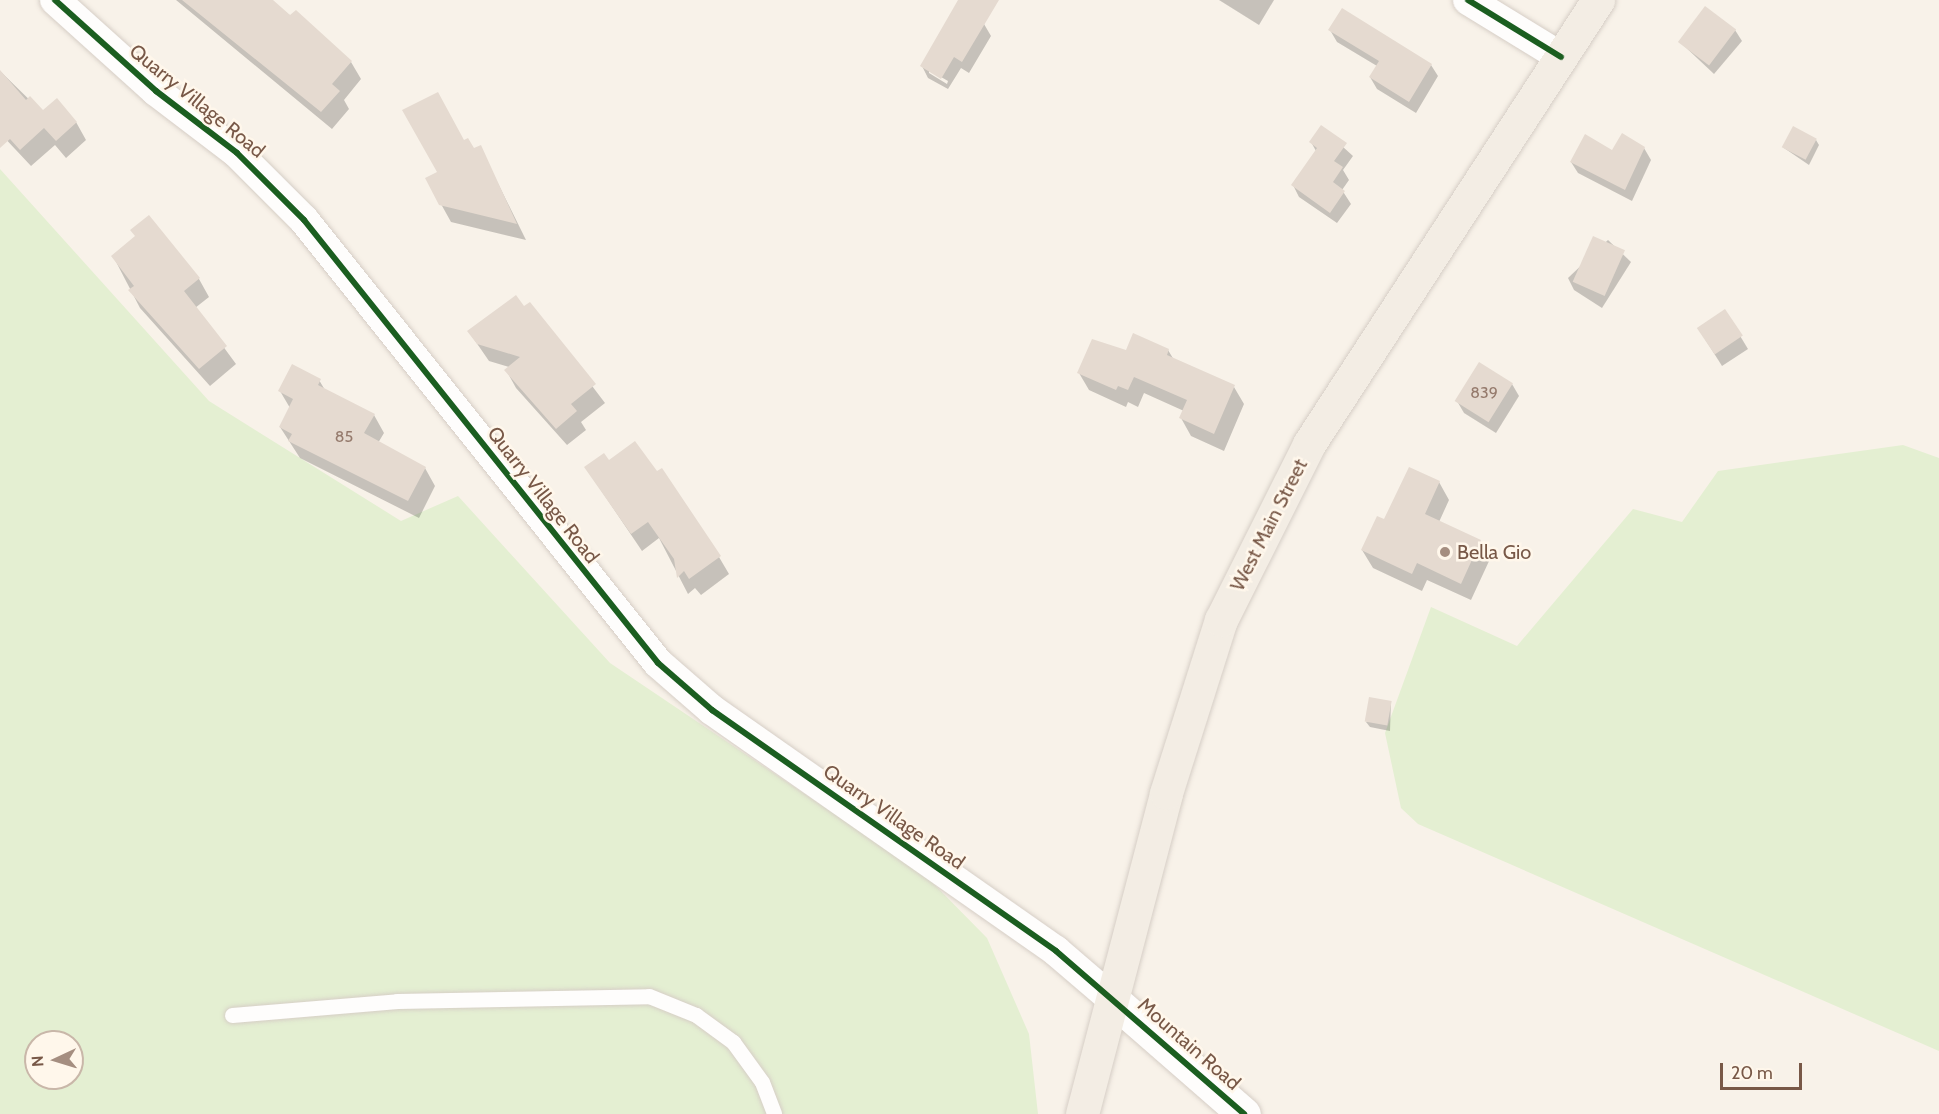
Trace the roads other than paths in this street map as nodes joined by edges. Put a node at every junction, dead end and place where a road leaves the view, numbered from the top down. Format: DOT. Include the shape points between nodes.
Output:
graph roads {
  1 [pos="55,0"];
  2 [pos="1468,0"];
  3 [pos="1598,0"];
  4 [pos="1561,57"];
  5 [pos="1112,999"];
  6 [pos="232,1015"];
  7 [pos="774,1114"];
  8 [pos="1082,1114"];
  9 [pos="1244,1114"];
  1 -- 5 [label="street, Quarry Village Road" via="282,196 658,663 712,710 1056,951"];
  2 -- 4 [label="street"];
  3 -- 4 [label="main road, West Main Street"];
  4 -- 5 [label="main road, West Main Street" via="1309,444 1221,620 1166,793"];
  5 -- 8 [label="main road, West Main Street"];
  5 -- 9 [label="main road, Mountain Road"];
  6 -- 7 [label="lane" via="397,1002 649,996 696,1015 733,1042 762,1082"];
}
